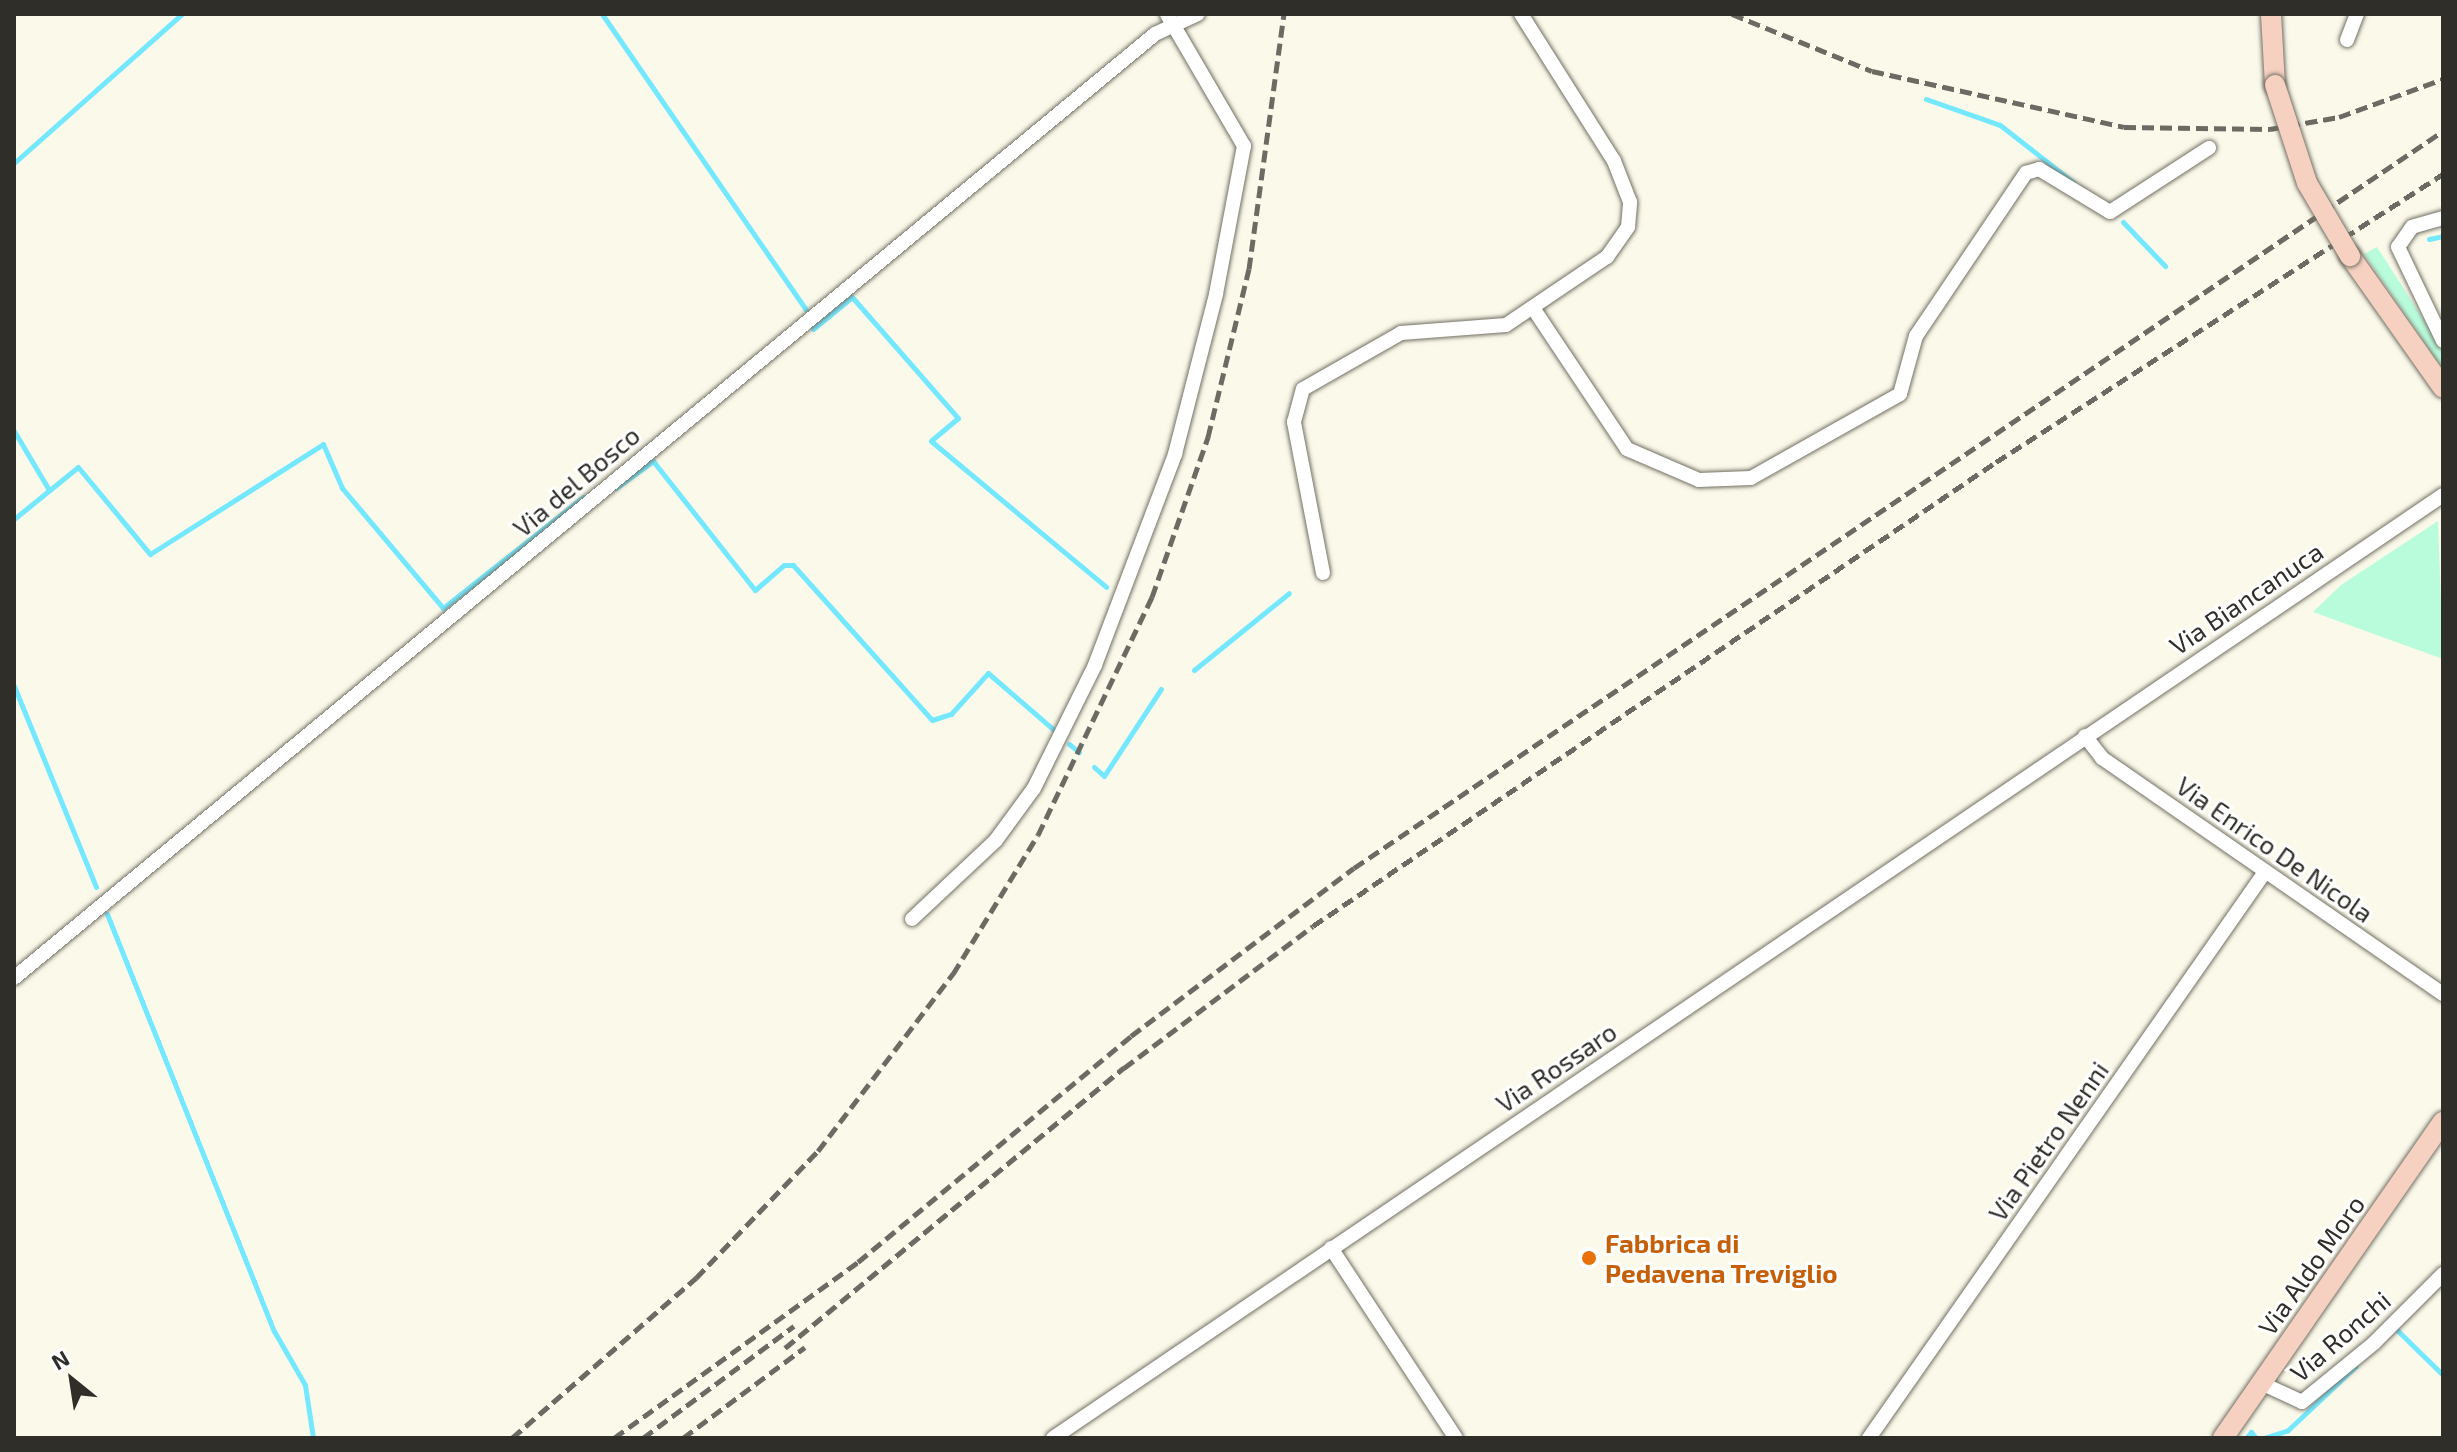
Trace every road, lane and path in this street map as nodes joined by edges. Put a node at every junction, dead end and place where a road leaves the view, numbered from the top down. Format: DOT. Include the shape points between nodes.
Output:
graph roads {
  1 [pos="1198,14"];
  2 [pos="1521,14"];
  3 [pos="2271,14"];
  4 [pos="2357,14"];
  5 [pos="1169,20"];
  6 [pos="2347,40"];
  7 [pos="2209,148"];
  8 [pos="2443,218"];
  9 [pos="1533,308"];
  10 [pos="2443,341"];
  11 [pos="2443,388"];
  12 [pos="2440,502"];
  13 [pos="1323,573"];
  14 [pos="2085,736"];
  15 [pos="2265,872"];
  16 [pos="912,919"];
  17 [pos="14,978"];
  18 [pos="2443,994"];
  19 [pos="2443,1122"];
  20 [pos="1331,1248"];
  21 [pos="2443,1274"];
  22 [pos="2261,1383"];
  23 [pos="1053,1438"];
  24 [pos="1456,1438"];
  25 [pos="1869,1438"];
  26 [pos="2223,1438"];
  1 -- 5 [label="street, Via del Bosco"];
  2 -- 9 [label="street" via="1614,161 1630,202 1628,227 1616,248"];
  3 -- 11 [label="main road, bridge" via="2275,85 2307,183 2350,256"];
  4 -- 6 [label="street"];
  5 -- 16 [label="street" via="1244,146 1216,294 1175,454 1095,665 1034,788 996,840"];
  5 -- 17 [label="street, Via del Bosco"];
  7 -- 9 [label="street" via="2110,212 2039,169 2026,173 1916,336 1900,394 1751,478 1699,480 1627,449"];
  8 -- 10 [label="street" via="2412,227 2398,247 2400,263"];
  9 -- 13 [label="street" via="1495,327 1401,333 1303,389 1294,422"];
  12 -- 14 [label="street, Via Biancanuca"];
  14 -- 15 [label="street, Via Enrico De Nicola" via="2102,758"];
  14 -- 20 [label="street, Via Rossaro"];
  15 -- 18 [label="street, Via Enrico De Nicola"];
  15 -- 25 [label="street, Via Pietro Nenni"];
  19 -- 22 [label="main road, Via Aldo Moro"];
  20 -- 23 [label="street, Via Rossaro"];
  20 -- 24 [label="street"];
  21 -- 22 [label="street, Via Ronchi" via="2374,1343 2302,1402"];
  22 -- 26 [label="main road, Via Aldo Moro"];
}
